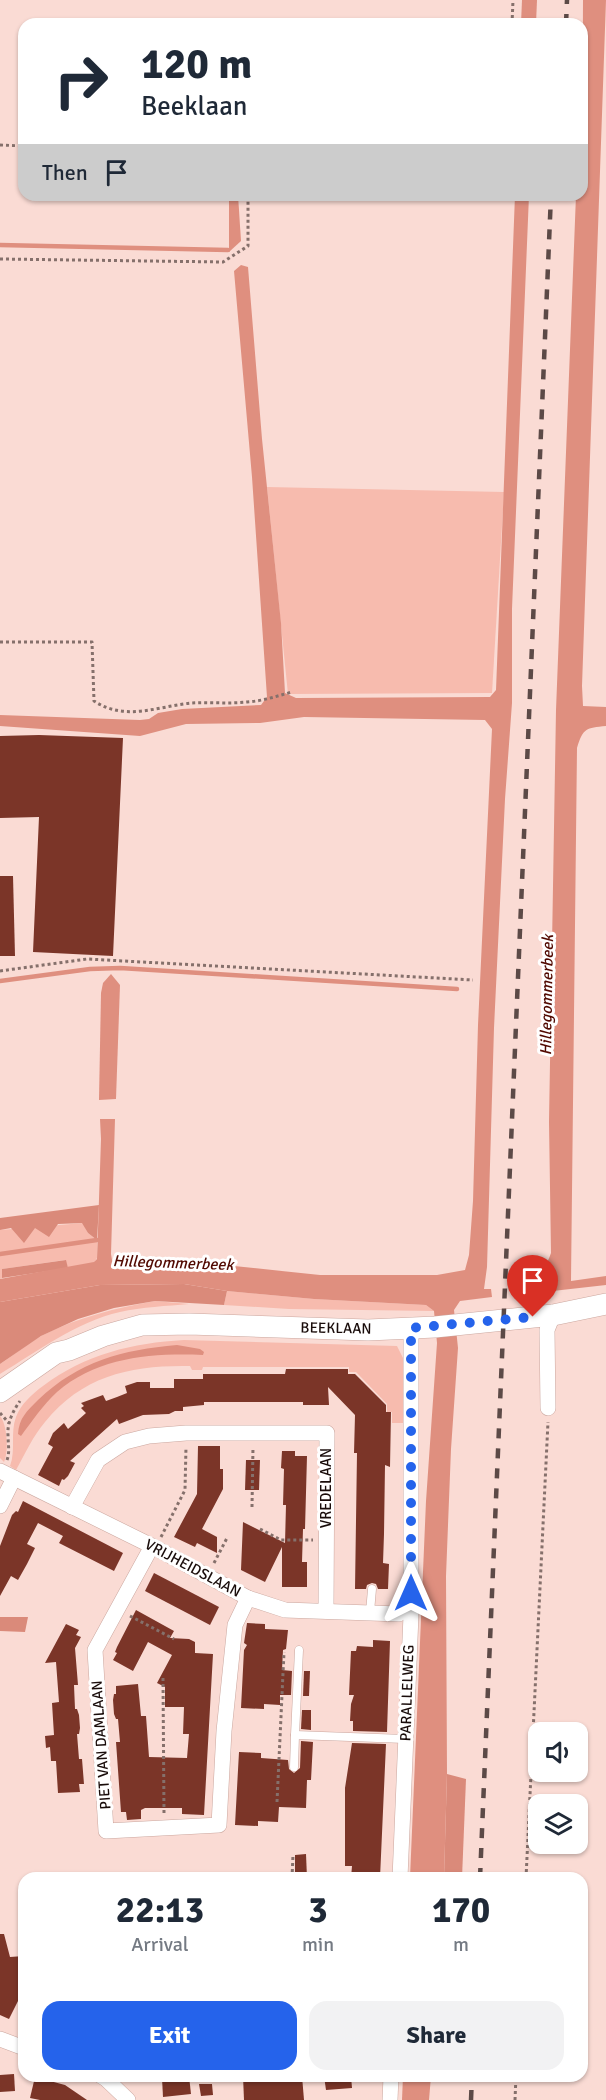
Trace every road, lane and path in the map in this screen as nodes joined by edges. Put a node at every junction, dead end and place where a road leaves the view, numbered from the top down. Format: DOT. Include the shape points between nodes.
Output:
graph roads {
  1 [pos="513,0"];
  2 [pos="512,18"];
  3 [pos="0,145"];
  4 [pos="18,146"];
  5 [pos="248,201"];
  6 [pos="0,259"];
  7 [pos="0,642"];
  8 [pos="292,692"];
  9 [pos="0,971"];
  10 [pos="472,980"];
  11 [pos="606,1304"];
  12 [pos="553,1315"];
  13 [pos="411,1328"];
  14 [pos="69,1350"];
  15 [pos="0,1392"];
  16 [pos="23,1396"];
  17 [pos="548,1408"];
  18 [pos="0,1413"];
  19 [pos="4,1416"];
  20 [pos="186,1433"];
  21 [pos="253,1433"];
  22 [pos="5,1474"];
  23 [pos="0,1506"];
  24 [pos="72,1506"];
  25 [pos="252,1507"];
  26 [pos="260,1528"];
  27 [pos="227,1538"];
  28 [pos="326,1540"];
  29 [pos="154,1547"];
  30 [pos="208,1576"];
  31 [pos="372,1589"];
  32 [pos="248,1598"];
  33 [pos="117,1609"];
  34 [pos="326,1611"];
  35 [pos="370,1612"];
  36 [pos="399,1614"];
  37 [pos="174,1639"];
  38 [pos="299,1650"];
  39 [pos="284,1652"];
  40 [pos="163,1678"];
  41 [pos="296,1735"];
  42 [pos="405,1739"];
  43 [pos="294,1767"];
  44 [pos="277,1802"];
  45 [pos="164,1828"];
  46 [pos="293,1855"];
  47 [pos="292,1872"];
  48 [pos="400,1872"];
  49 [pos="526,1872"];
  50 [pos="0,2039"];
  51 [pos="18,2046"];
  52 [pos="110,2082"];
  53 [pos="392,2082"];
  54 [pos="516,2082"];
  55 [pos="128,2100"];
  56 [pos="390,2100"];
  57 [pos="515,2100"];
  1 -- 2 [label="path"];
  3 -- 4 [label="path"];
  5 -- 6 [label="path" via="248,246 224,262"];
  7 -- 8 [label="path" via="92,642 94,701 106,709 134,713 191,703 260,701"];
  9 -- 10 [label="path" via="87,959"];
  11 -- 12 [label="main road, BEEKLAAN"];
  12 -- 13 [label="main road, BEEKLAAN"];
  12 -- 17 [label="street" via="547,1330"];
  13 -- 14 [label="main road, BEEKLAAN" via="141,1325"];
  13 -- 42 [label="street, PARALLELWEG" via="411,1615"];
  14 -- 15 [label="main road, BEEKLAAN" via="56,1353"];
  14 -- 19 [label="main road, BEEKLAAN" via="21,1387"];
  16 -- 19 [label="path" via="14,1410"];
  17 -- 49 [label="path"];
  18 -- 19 [label="path"];
  19 -- 22 [label="path" via="9,1455"];
  20 -- 21 [label="street, VREDELAAN"];
  20 -- 24 [label="street, VREDELAAN" via="124,1442 98,1460"];
  20 -- 29 [label="path" via="185,1490"];
  21 -- 25 [label="path"];
  21 -- 28 [label="street, VREDELAAN" via="327,1433"];
  22 -- 23 [label="street"];
  22 -- 24 [label="street, VRIJHEIDSLAAN"];
  24 -- 29 [label="street, VRIJHEIDSLAAN"];
  26 -- 28 [label="path" via="281,1540"];
  27 -- 30 [label="path"];
  28 -- 34 [label="street, VREDELAAN"];
  29 -- 30 [label="street, VRIJHEIDSLAAN"];
  29 -- 33 [label="street, PIET VAN DAMLAAN"];
  30 -- 32 [label="street, VRIJHEIDSLAAN"];
  31 -- 35 [label="lane"];
  32 -- 34 [label="street, VRIJHEIDSLAAN" via="285,1610"];
  32 -- 45 [label="street, PIET VAN DAMLAAN" via="235,1625 219,1826"];
  33 -- 37 [label="path"];
  33 -- 45 [label="street, PIET VAN DAMLAAN" via="95,1650 106,1831"];
  34 -- 35 [label="street, VRIJHEIDSLAAN"];
  35 -- 36 [label="street, VRIJHEIDSLAAN"];
  38 -- 41 [label="lane"];
  39 -- 44 [label="path"];
  40 -- 45 [label="path"];
  41 -- 42 [label="lane"];
  41 -- 43 [label="lane"];
  42 -- 48 [label="street, PARALLELWEG"];
  46 -- 47 [label="path"];
  50 -- 51 [label="street"];
  52 -- 55 [label="street"];
  53 -- 56 [label="street"];
  54 -- 57 [label="path"];
}
